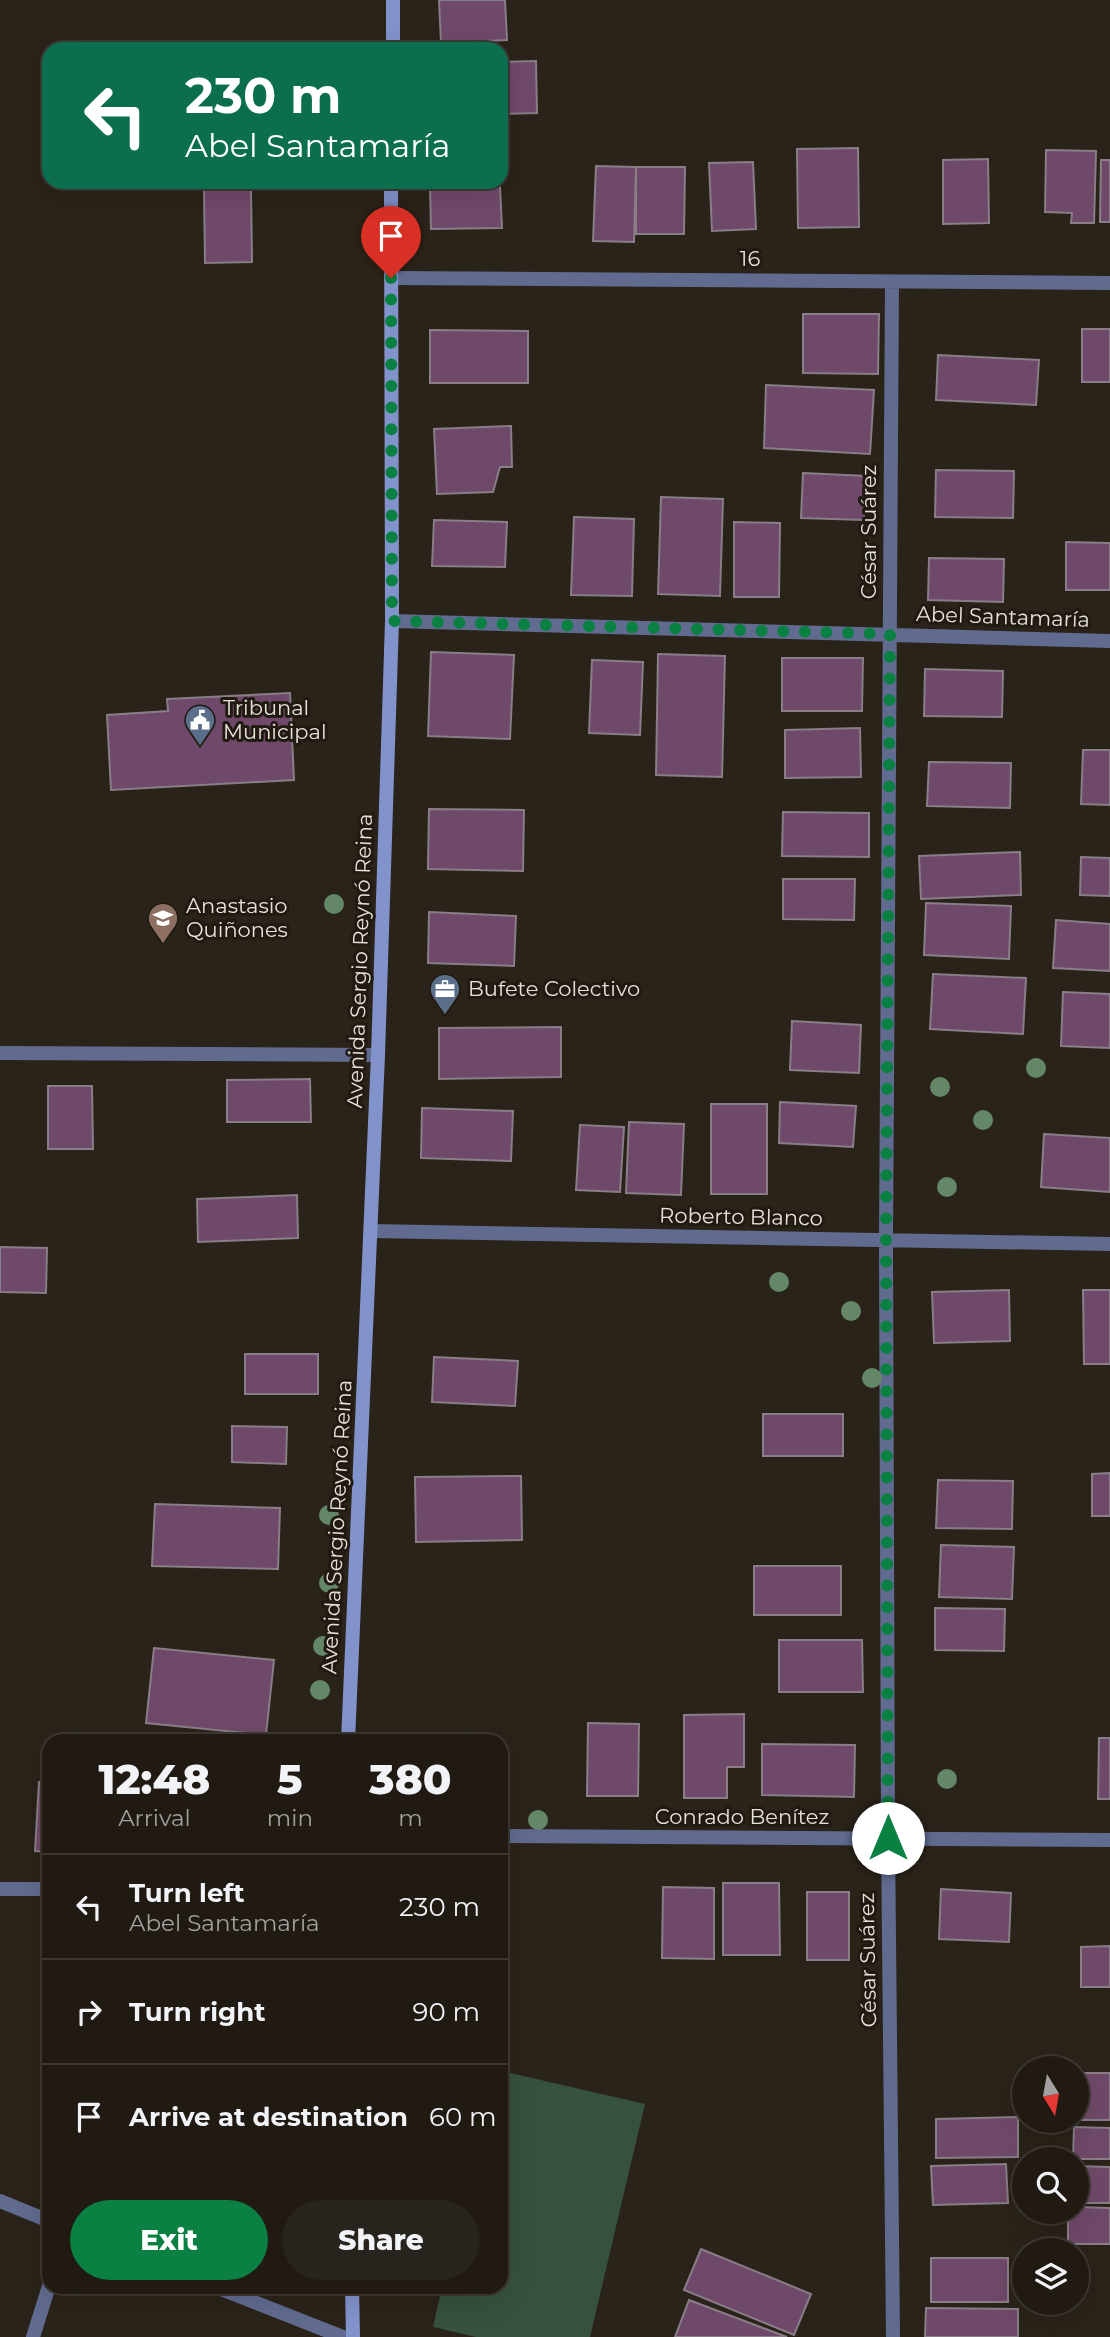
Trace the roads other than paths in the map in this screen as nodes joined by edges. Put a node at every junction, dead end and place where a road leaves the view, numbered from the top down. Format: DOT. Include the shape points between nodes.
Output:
graph roads {
  1 [pos="393,0"];
  2 [pos="393,42"];
  3 [pos="391,189"];
  4 [pos="391,278"];
  5 [pos="892,282"];
  6 [pos="1110,284"];
  7 [pos="392,621"];
  8 [pos="890,634"];
  9 [pos="1110,641"];
  10 [pos="0,1053"];
  11 [pos="378,1055"];
  12 [pos="371,1231"];
  13 [pos="886,1240"];
  14 [pos="1110,1244"];
  15 [pos="348,1734"];
  16 [pos="508,1836"];
  17 [pos="888,1838"];
  18 [pos="1110,1840"];
  19 [pos="0,1889"];
  20 [pos="42,1889"];
  21 [pos="0,2201"];
  22 [pos="42,2218"];
  23 [pos="46,2294"];
  24 [pos="234,2294"];
  25 [pos="352,2294"];
  26 [pos="33,2337"];
  27 [pos="343,2337"];
  28 [pos="353,2337"];
  29 [pos="893,2337"];
  1 -- 2 [label="main road"];
  3 -- 4 [label="main road, Avenida Sergio Reynó Reina"];
  4 -- 5 [label="street, 16"];
  4 -- 7 [label="main road, Avenida Sergio Reynó Reina"];
  5 -- 6 [label="street, 16"];
  5 -- 8 [label="street, César Suárez"];
  7 -- 8 [label="street, Abel Santamaría"];
  7 -- 11 [label="main road, Avenida Sergio Reynó Reina"];
  8 -- 9 [label="street, Abel Santamaría"];
  8 -- 13 [label="street, César Suárez"];
  10 -- 11 [label="street"];
  11 -- 12 [label="main road, Avenida Sergio Reynó Reina"];
  12 -- 13 [label="street, Roberto Blanco"];
  12 -- 15 [label="main road, Avenida Sergio Reynó Reina"];
  13 -- 14 [label="street, Roberto Blanco"];
  13 -- 17 [label="street, César Suárez"];
  16 -- 17 [label="street, Conrado Benítez"];
  17 -- 18 [label="street, Conrado Benítez"];
  17 -- 29 [label="street, César Suárez"];
  19 -- 20 [label="street"];
  21 -- 22 [label="street"];
  23 -- 26 [label="street"];
  24 -- 27 [label="street"];
  25 -- 28 [label="main road"];
}
